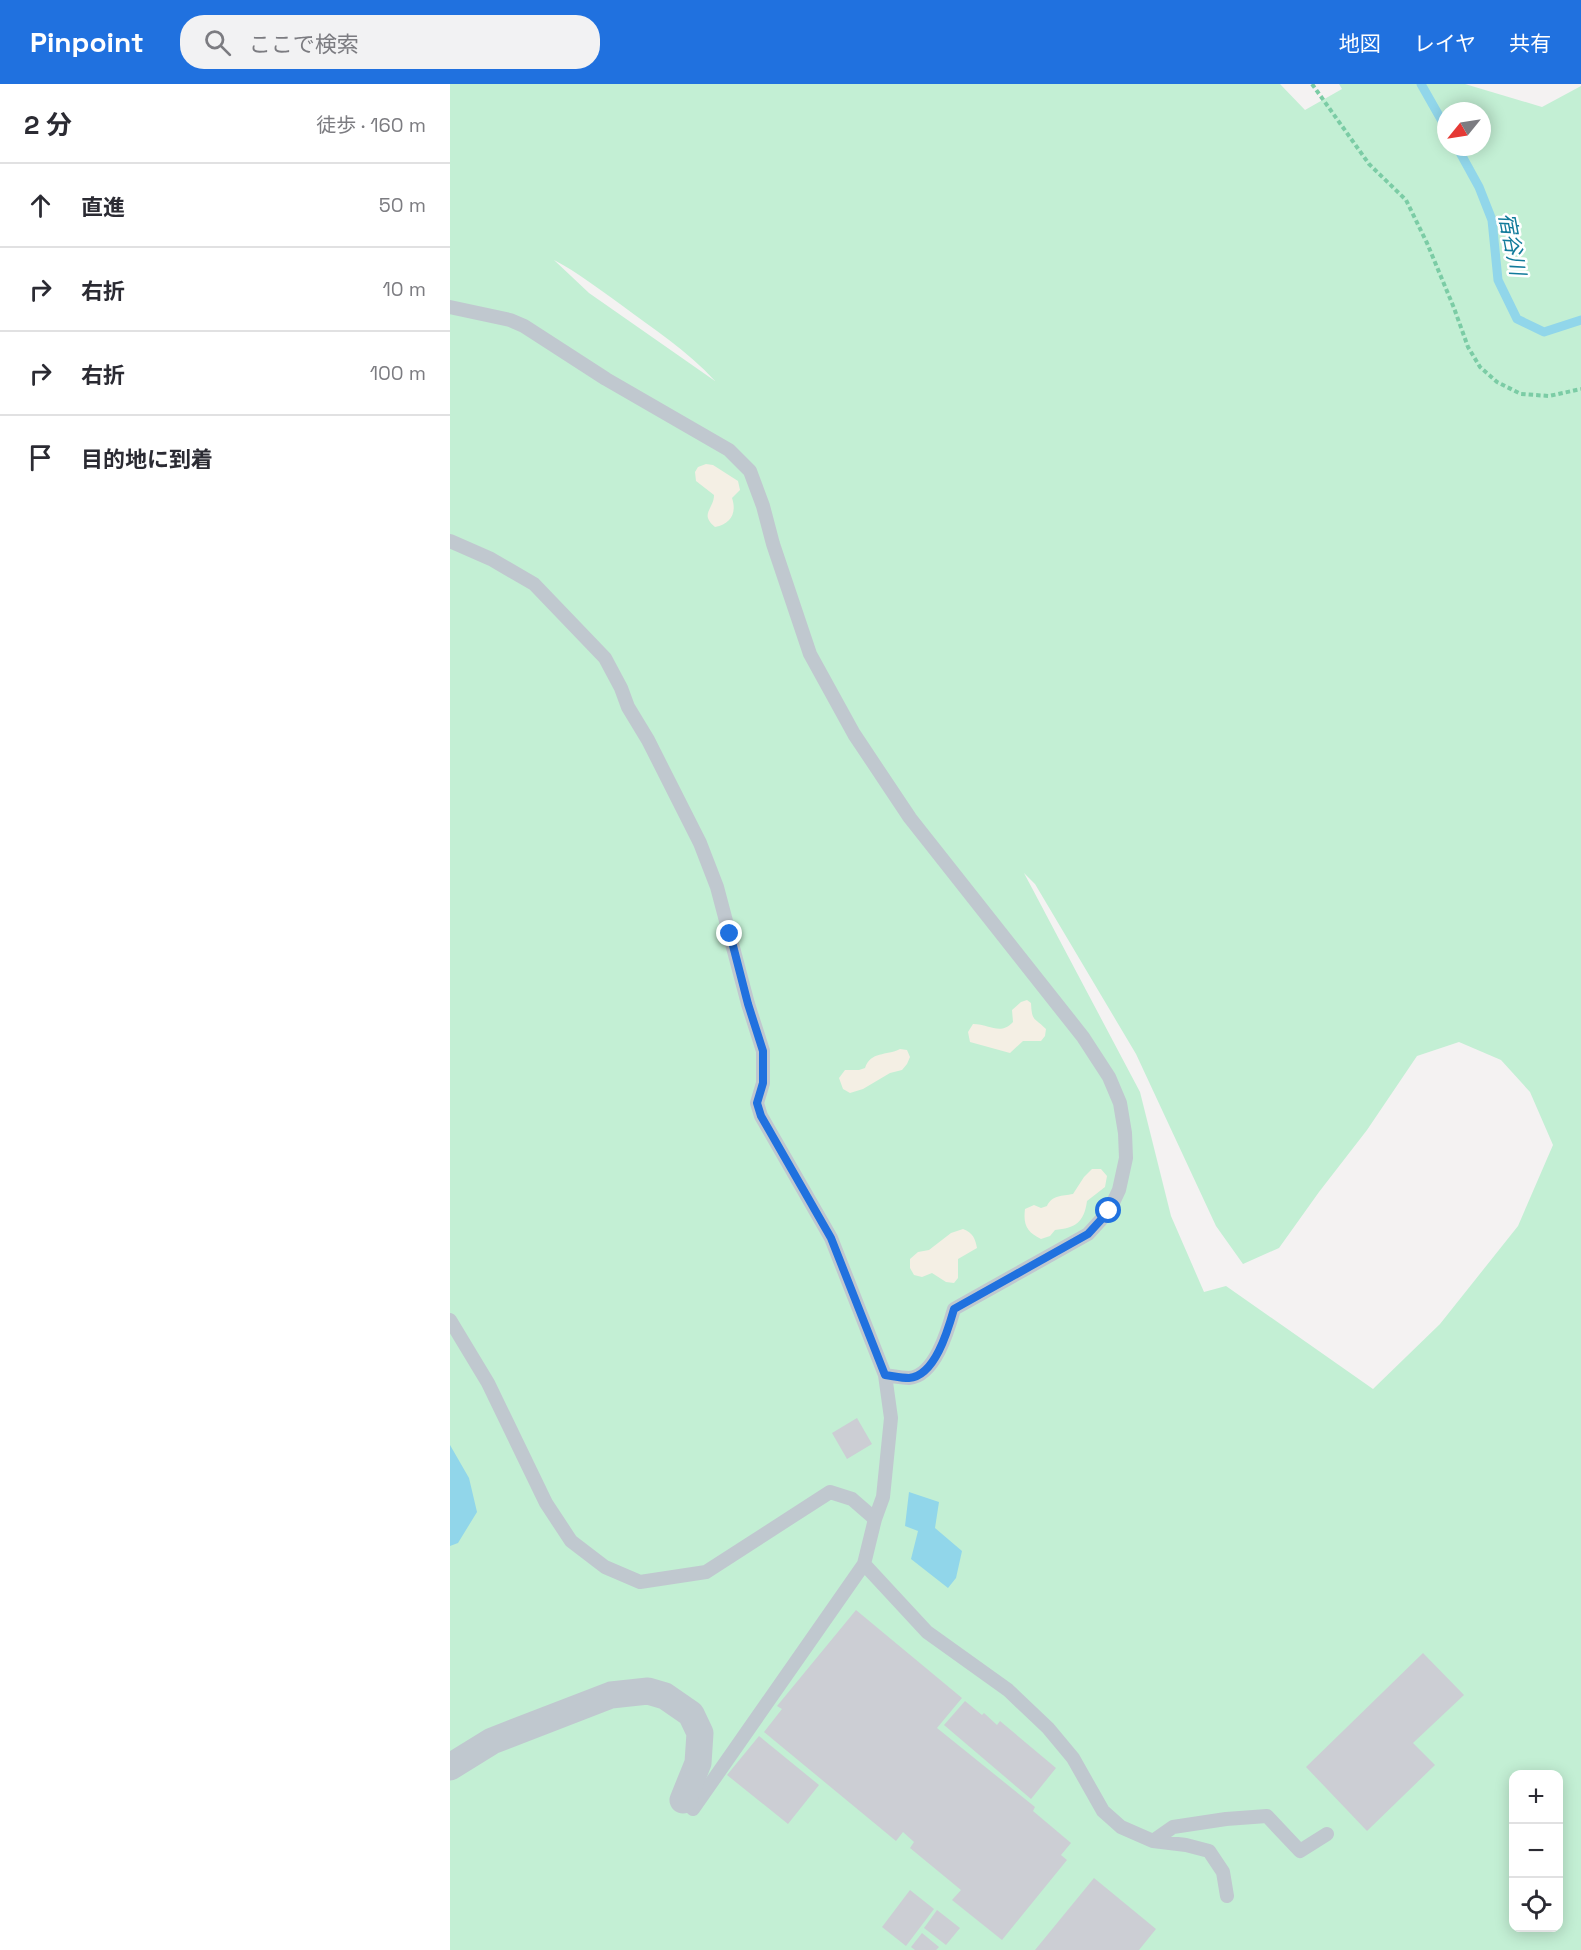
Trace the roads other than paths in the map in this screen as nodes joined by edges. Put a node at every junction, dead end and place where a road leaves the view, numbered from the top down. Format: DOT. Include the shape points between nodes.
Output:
graph roads {
  1 [pos="450,307"];
  2 [pos="450,541"];
  3 [pos="450,1320"];
  4 [pos="885,1375"];
  5 [pos="875,1519"];
  6 [pos="864,1564"];
  7 [pos="450,1767"];
  8 [pos="688,1804"];
  9 [pos="1327,1834"];
  10 [pos="1153,1841"];
  11 [pos="1227,1896"];
  1 -- 4 [label="lane" via="524,326 729,450 750,471 810,654 854,734 910,818 1083,1036 1120,1103 1126,1158 1119,1190 1109,1211 1088,1234 954,1309 939,1352 925,1372 911,1378"];
  2 -- 4 [label="lane" via="534,584 605,658 621,688 700,843 717,886 763,1051 763,1083 757,1103 761,1116 831,1238"];
  3 -- 5 [label="lane" via="488,1383 546,1503 571,1541 604,1568 640,1582 706,1572 830,1492 852,1499"];
  4 -- 5 [label="lane" via="891,1418 883,1497"];
  5 -- 6 [label="lane"];
  6 -- 8 [label="lane"];
  6 -- 10 [label="lane" via="927,1632 1008,1690 1048,1728 1073,1758 1103,1811 1121,1827"];
  7 -- 8 [label="street" via="492,1741 611,1695 648,1691 665,1696 691,1714 700,1733 698,1763"];
  9 -- 10 [label="lane" via="1300,1851 1267,1816 1173,1827"];
  10 -- 11 [label="lane" via="1209,1851 1223,1872"];
}
